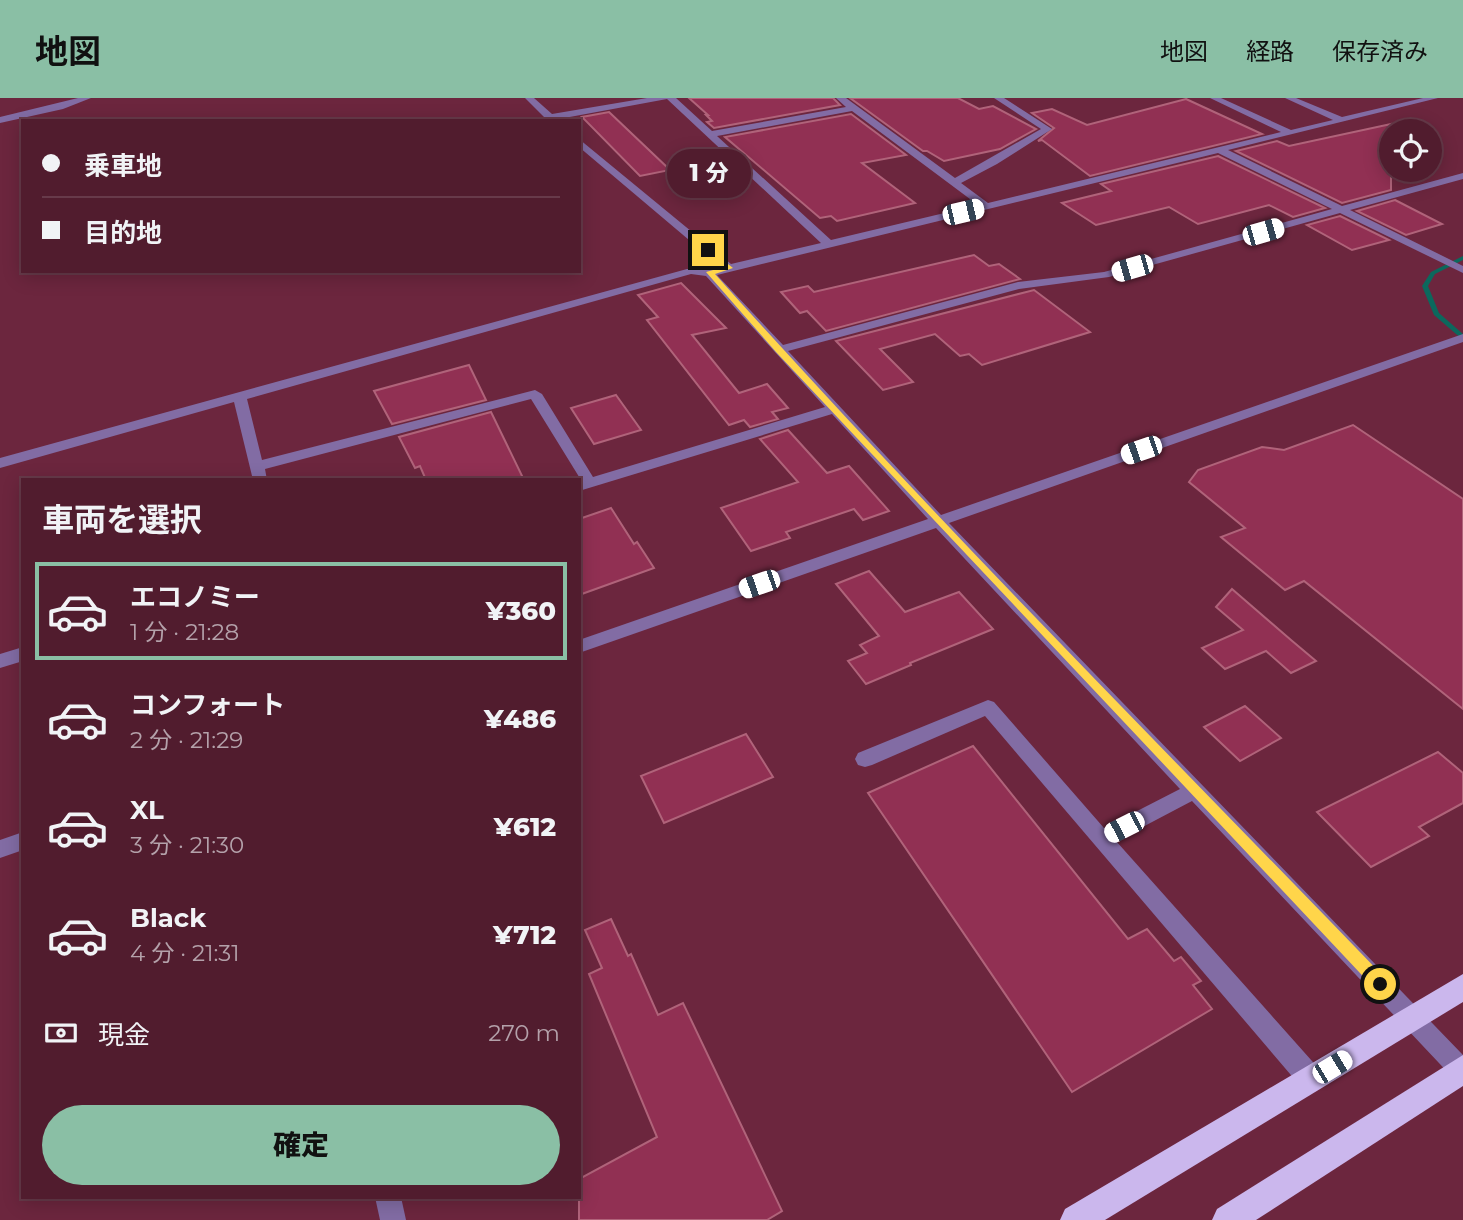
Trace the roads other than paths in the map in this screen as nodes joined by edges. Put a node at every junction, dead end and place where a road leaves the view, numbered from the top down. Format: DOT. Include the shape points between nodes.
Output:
graph roads {
  1 [pos="87,98"];
  2 [pos="529,98"];
  3 [pos="663,98"];
  4 [pos="671,98"];
  5 [pos="840,98"];
  6 [pos="1017,98"];
  7 [pos="1214,98"];
  8 [pos="1289,98"];
  9 [pos="1434,98"];
  10 [pos="1001,99"];
  11 [pos="853,108"];
  12 [pos="552,119"];
  13 [pos="0,120"];
  14 [pos="1341,120"];
  15 [pos="1288,132"];
  16 [pos="710,134"];
  17 [pos="581,144"];
  18 [pos="1218,149"];
  19 [pos="1463,176"];
  20 [pos="955,182"];
  21 [pos="987,206"];
  22 [pos="1342,210"];
  23 [pos="829,244"];
  24 [pos="729,268"];
  25 [pos="1463,270"];
  26 [pos="709,272"];
  27 [pos="1463,338"];
  28 [pos="779,350"];
  29 [pos="240,397"];
  30 [pos="834,409"];
  31 [pos="0,463"];
  32 [pos="259,473"];
  33 [pos="585,485"];
  34 [pos="938,521"];
  35 [pos="581,646"];
  36 [pos="21,655"];
  37 [pos="0,661"];
  38 [pos="865,759"];
  39 [pos="1196,790"];
  40 [pos="1101,839"];
  41 [pos="21,842"];
  42 [pos="0,849"];
  43 [pos="1463,987"];
  44 [pos="1413,1018"];
  45 [pos="1462,1070"];
  46 [pos="1311,1079"];
  47 [pos="388,1199"];
  48 [pos="393,1220"];
  49 [pos="1076,1220"];
  50 [pos="1228,1220"];
  1 -- 13 [label="street"];
  2 -- 12 [label="street"];
  3 -- 12 [label="street"];
  4 -- 16 [label="street"];
  5 -- 11 [label="street"];
  6 -- 10 [label="street"];
  7 -- 15 [label="street"];
  8 -- 14 [label="street"];
  9 -- 14 [label="street"];
  10 -- 20 [label="street" via="1047,130"];
  11 -- 16 [label="street"];
  11 -- 20 [label="street"];
  14 -- 15 [label="street"];
  15 -- 18 [label="street"];
  16 -- 23 [label="street"];
  17 -- 24 [label="street"];
  18 -- 21 [label="street"];
  18 -- 22 [label="street"];
  19 -- 22 [label="street"];
  20 -- 21 [label="street"];
  21 -- 23 [label="street"];
  22 -- 25 [label="street"];
  22 -- 28 [label="street" via="1105,275 1018,286"];
  23 -- 24 [label="street"];
  24 -- 26 [label="street"];
  26 -- 28 [label="street"];
  26 -- 29 [label="street" via="691,271"];
  27 -- 34 [label="street"];
  28 -- 30 [label="street"];
  29 -- 31 [label="street"];
  29 -- 32 [label="street"];
  30 -- 33 [label="street"];
  30 -- 34 [label="street"];
  32 -- 33 [label="street" via="535,394"];
  34 -- 35 [label="street"];
  34 -- 39 [label="street"];
  36 -- 37 [label="street"];
  38 -- 40 [label="street" via="988,707"];
  39 -- 40 [label="street"];
  39 -- 44 [label="street"];
  40 -- 46 [label="street"];
  41 -- 42 [label="street"];
  43 -- 44 [label="highway"];
  44 -- 45 [label="street"];
  44 -- 46 [label="highway"];
  45 -- 50 [label="highway"];
  46 -- 49 [label="highway"];
  47 -- 48 [label="street"];
}
